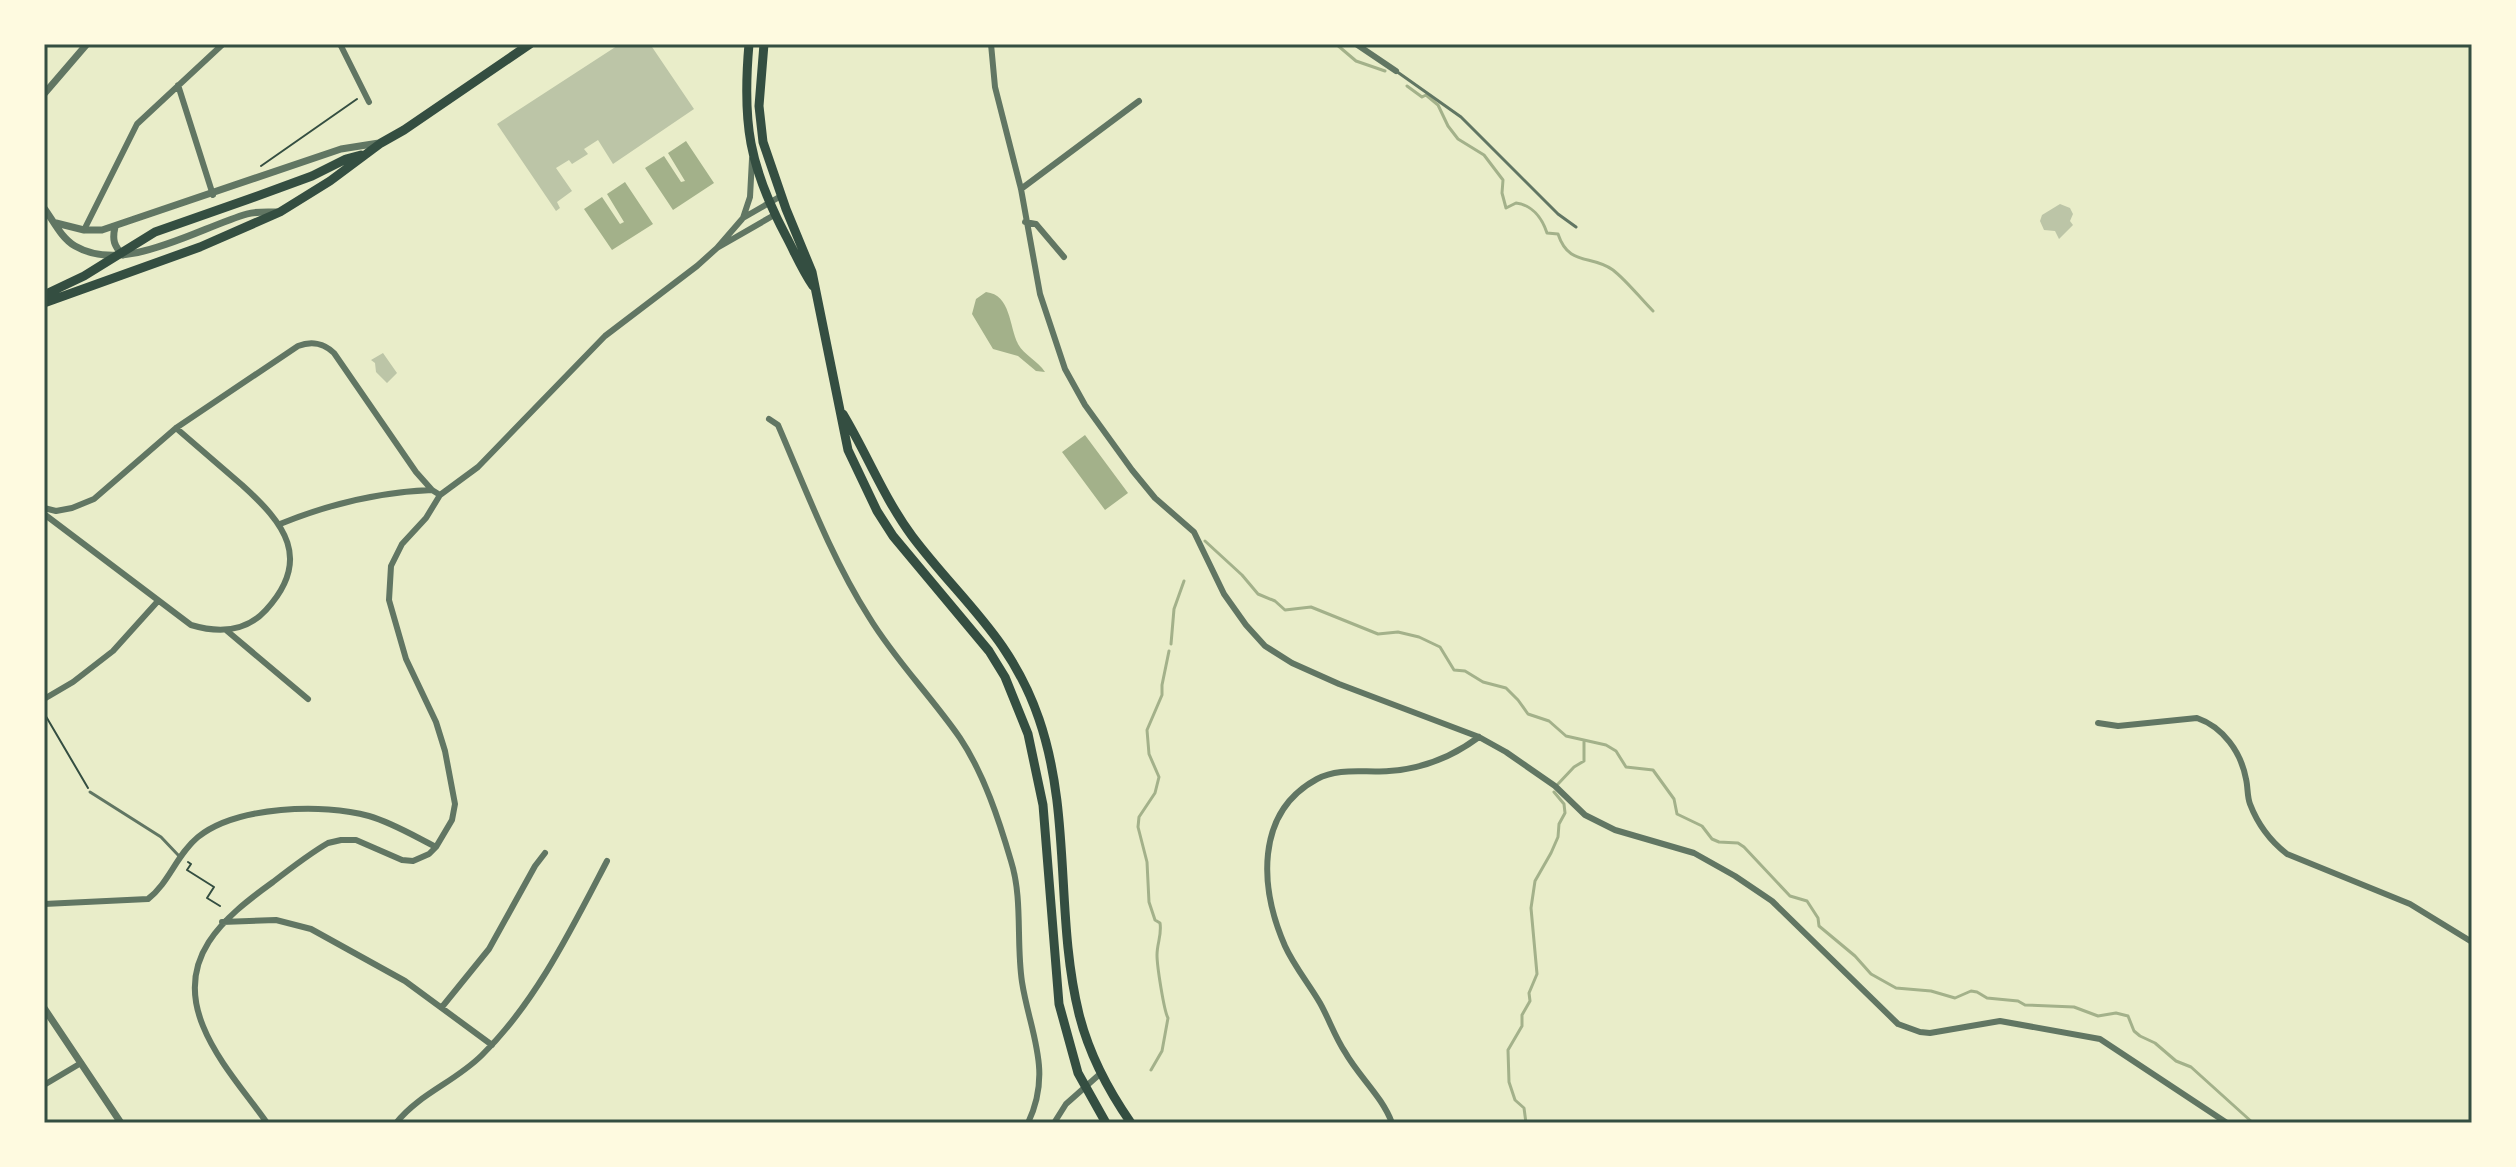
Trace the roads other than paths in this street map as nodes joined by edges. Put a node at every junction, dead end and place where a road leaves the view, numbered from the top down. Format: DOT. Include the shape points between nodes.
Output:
graph roads {
  1 [pos="87,44"];
  2 [pos="223,44"];
  3 [pos="340,44"];
  4 [pos="530,44"];
  5 [pos="749,44"];
  6 [pos="764,44"];
  7 [pos="991,44"];
  8 [pos="1356,44"];
  9 [pos="1396,71"];
  10 [pos="178,85"];
  11 [pos="44,94"];
  12 [pos="1139,101"];
  13 [pos="369,102"];
  14 [pos="381,143"];
  15 [pos="344,154"];
  16 [pos="364,155"];
  17 [pos="752,159"];
  18 [pos="343,173"];
  19 [pos="1021,189"];
  20 [pos="213,195"];
  21 [pos="781,196"];
  22 [pos="768,202"];
  23 [pos="44,208"];
  24 [pos="786,209"];
  25 [pos="280,212"];
  26 [pos="775,215"];
  27 [pos="743,218"];
  28 [pos="1025,222"];
  29 [pos="56,223"];
  30 [pos="115,227"];
  31 [pos="1576,227"];
  32 [pos="84,230"];
  33 [pos="62,234"];
  34 [pos="717,248"];
  35 [pos="123,255"];
  36 [pos="1064,257"];
  37 [pos="814,287"];
  38 [pos="44,295"];
  39 [pos="44,303"];
  40 [pos="842,411"];
  41 [pos="769,419"];
  42 [pos="176,428"];
  43 [pos="432,490"];
  44 [pos="440,495"];
  45 [pos="44,511"];
  46 [pos="280,524"];
  47 [pos="158,601"];
  48 [pos="226,630"];
  49 [pos="44,699"];
  50 [pos="308,699"];
  51 [pos="2098,723"];
  52 [pos="1479,737"];
  53 [pos="89,790"];
  54 [pos="436,847"];
  55 [pos="545,853"];
  56 [pos="179,856"];
  57 [pos="607,861"];
  58 [pos="44,904"];
  59 [pos="222,922"];
  60 [pos="2472,942"];
  61 [pos="442,1007"];
  62 [pos="44,1008"];
  63 [pos="492,1045"];
  64 [pos="81,1063"];
  65 [pos="1101,1073"];
  66 [pos="44,1085"];
  67 [pos="1084,1086"];
  68 [pos="121,1123"];
  69 [pos="267,1123"];
  70 [pos="396,1123"];
  71 [pos="1028,1123"];
  72 [pos="1054,1123"];
  73 [pos="1106,1123"];
  74 [pos="1131,1123"];
  75 [pos="1392,1123"];
  76 [pos="2227,1123"];
  1 -- 11 [label="street"];
  2 -- 10 [label="street"];
  3 -- 13 [label="street"];
  4 -- 14 [label="main road"];
  5 -- 17 [label="main road" via="745,104"];
  6 -- 21 [label="main road" via="759,106 763,142"];
  7 -- 19 [label="street" via="995,87"];
  8 -- 9 [label="street"];
  9 -- 31 [label="lane" via="1461,117"];
  10 -- 20 [label="street"];
  10 -- 32 [label="street" via="137,124"];
  12 -- 19 [label="street"];
  14 -- 15 [label="street"];
  14 -- 16 [label="main road"];
  15 -- 16 [label="main road"];
  15 -- 18 [label="main road"];
  15 -- 20 [label="street"];
  15 -- 38 [label="main road" via="312,176 146,236"];
  16 -- 18 [label="main road"];
  17 -- 22 [label="main road"];
  17 -- 27 [label="street"];
  18 -- 25 [label="main road"];
  19 -- 28 [label="street"];
  20 -- 30 [label="street"];
  21 -- 22 [label="street"];
  21 -- 24 [label="main road"];
  22 -- 26 [label="main road"];
  22 -- 27 [label="street"];
  23 -- 29 [label="street"];
  24 -- 26 [label="street"];
  24 -- 37 [label="main road"];
  25 -- 35 [label="street" via="250,213"];
  25 -- 39 [label="main road"];
  26 -- 34 [label="street"];
  26 -- 37 [label="main road"];
  27 -- 34 [label="street"];
  28 -- 36 [label="street" via="1036,224"];
  28 -- 52 [label="street" via="1040,294 1072,383 1132,470 1194,532 1224,594 1246,625 1265,646 1292,663"];
  29 -- 32 [label="street"];
  29 -- 33 [label="street"];
  30 -- 32 [label="street"];
  30 -- 35 [label="street" via="115,247"];
  32 -- 33 [label="street"];
  33 -- 35 [label="street" via="77,247"];
  34 -- 44 [label="street" via="605,336 478,467"];
  37 -- 40 [label="main road"];
  40 -- 65 [label="main road" via="900,519 991,627 1033,702 1057,797 1074,987 1087,1042"];
  40 -- 67 [label="main road" via="848,450 877,511 989,651 1023,718 1043,805 1059,1004"];
  41 -- 71 [label="street" via="778,425 839,564 869,618 961,740 991,804 1015,876 1021,979 1040,1056 1038,1098"];
  42 -- 43 [label="street" via="298,346 316,343 334,353"];
  42 -- 45 [label="street" via="94,499"];
  42 -- 46 [label="street"];
  43 -- 44 [label="street"];
  43 -- 46 [label="street" via="364,497"];
  44 -- 54 [label="street" via="395,554 388,589 406,659 436,722 448,763 454,812"];
  45 -- 47 [label="street"];
  46 -- 48 [label="street" via="289,554 283,587 252,622"];
  47 -- 48 [label="street" via="191,625"];
  47 -- 49 [label="street" via="113,651"];
  48 -- 50 [label="street"];
  51 -- 60 [label="street" via="2118,726 2197,718 2209,722 2239,755 2249,800 2271,841 2287,854 2410,904"];
  52 -- 75 [label="street" via="1458,752 1412,768 1328,773 1294,796 1274,823 1267,880 1282,939 1343,1050"];
  52 -- 76 [label="street" via="1555,786 1585,815 1615,830 1694,853 1772,901 1898,1024 1930,1033 2000,1021 2100,1039"];
  53 -- 56 [label="lane" via="161,837"];
  54 -- 56 [label="street" via="368,816 313,809 227,821 200,835"];
  54 -- 59 [label="street" via="413,861 356,840 328,843"];
  55 -- 61 [label="street" via="489,949"];
  56 -- 58 [label="street" via="148,899"];
  57 -- 63 [label="street" via="527,1001"];
  59 -- 61 [label="street" via="276,920 311,929"];
  59 -- 69 [label="street" via="199,960 198,1012 215,1049"];
  61 -- 63 [label="street"];
  62 -- 64 [label="street"];
  63 -- 70 [label="street" via="465,1070 415,1102"];
  64 -- 66 [label="street"];
  64 -- 68 [label="street"];
  65 -- 67 [label="street"];
  65 -- 74 [label="main road"];
  67 -- 72 [label="street" via="1061,1108"];
  67 -- 73 [label="main road"];
}
